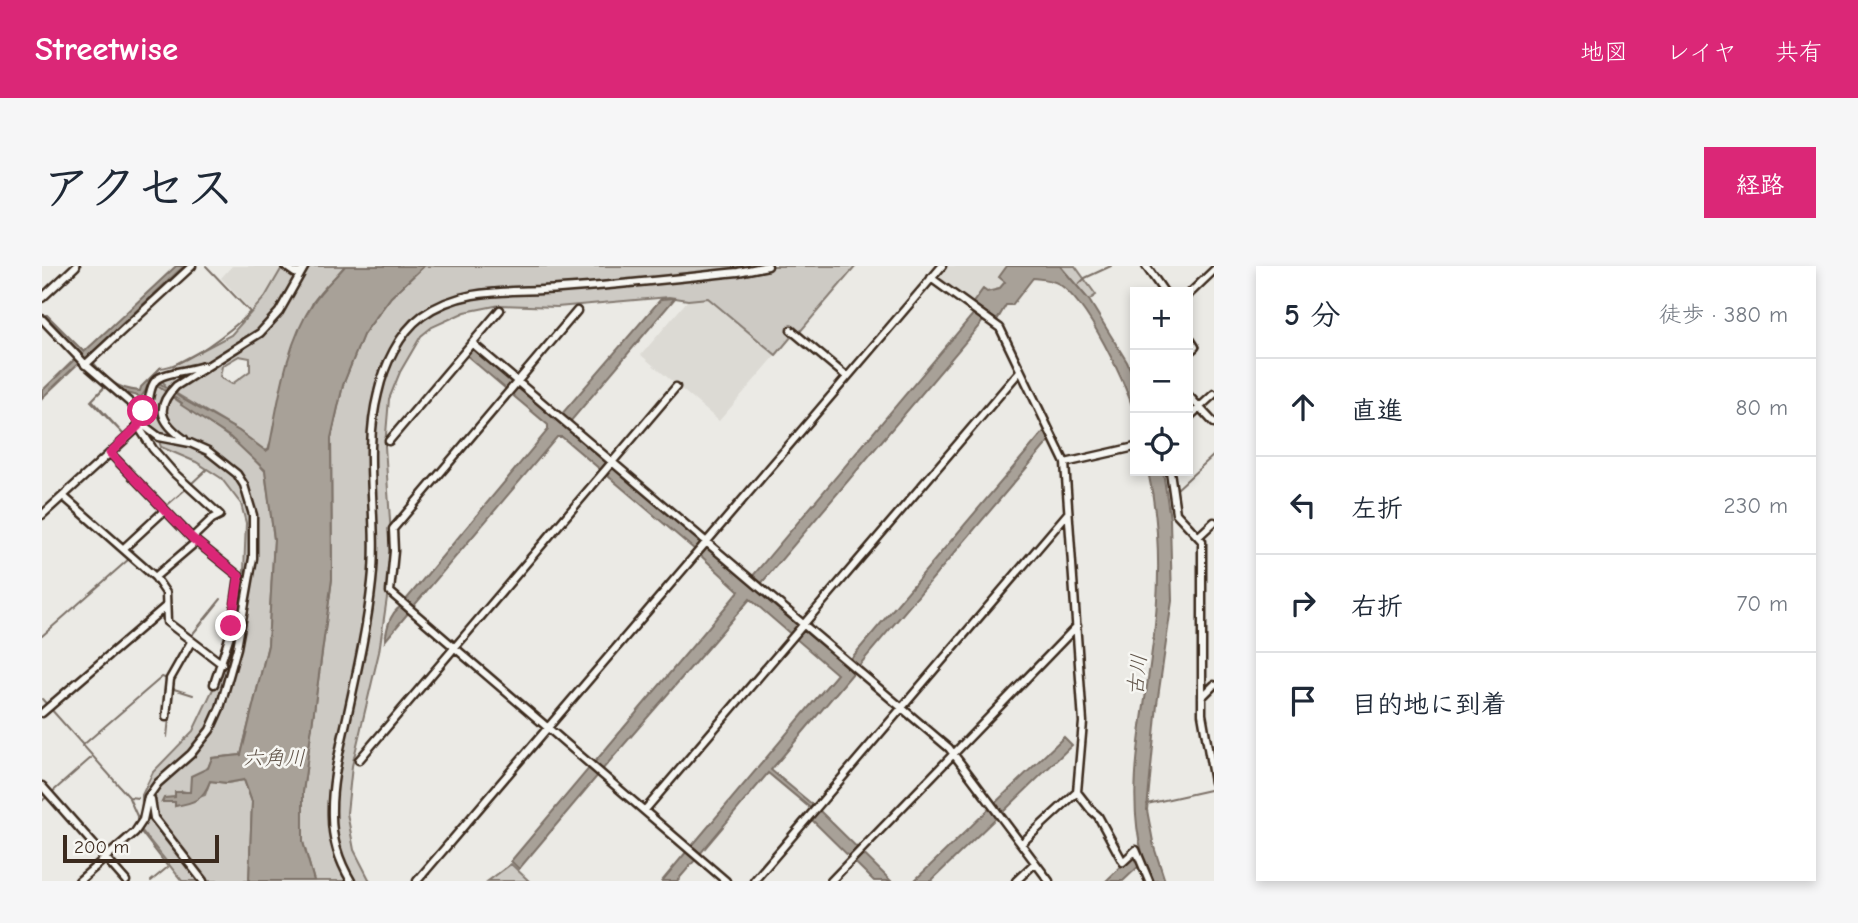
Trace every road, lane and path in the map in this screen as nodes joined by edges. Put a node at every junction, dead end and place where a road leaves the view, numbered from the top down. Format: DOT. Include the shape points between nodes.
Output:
graph roads {
  1 [pos="76,266"];
  2 [pos="192,266"];
  3 [pos="285,266"];
  4 [pos="768,266"];
  5 [pos="942,266"];
  6 [pos="1146,266"];
  7 [pos="303,269"];
  8 [pos="1214,270"];
  9 [pos="931,278"];
  10 [pos="1161,287"];
  11 [pos="1193,290"];
  12 [pos="42,298"];
  13 [pos="500,310"];
  14 [pos="577,311"];
  15 [pos="42,319"];
  16 [pos="791,330"];
  17 [pos="472,343"];
  18 [pos="215,361"];
  19 [pos="85,364"];
  20 [pos="1020,371"];
  21 [pos="94,372"];
  22 [pos="846,376"];
  23 [pos="87,379"];
  24 [pos="513,385"];
  25 [pos="676,387"];
  26 [pos="1214,394"];
  27 [pos="1193,399"];
  28 [pos="1202,405"];
  29 [pos="138,413"];
  30 [pos="1193,413"];
  31 [pos="1214,423"];
  32 [pos="138,424"];
  33 [pos="389,441"];
  34 [pos="190,443"];
  35 [pos="1130,448"];
  36 [pos="110,453"];
  37 [pos="1065,463"];
  38 [pos="609,466"];
  39 [pos="1171,476"];
  40 [pos="63,496"];
  41 [pos="164,509"];
  42 [pos="1068,513"];
  43 [pos="42,515"];
  44 [pos="1214,522"];
  45 [pos="1199,536"];
  46 [pos="194,540"];
  47 [pos="702,546"];
  48 [pos="122,547"];
  49 [pos="155,577"];
  50 [pos="163,608"];
  51 [pos="1077,626"];
  52 [pos="799,630"];
  53 [pos="189,640"];
  54 [pos="455,647"];
  55 [pos="222,664"];
  56 [pos="214,684"];
  57 [pos="1214,685"];
  58 [pos="1202,697"];
  59 [pos="901,708"];
  60 [pos="47,709"];
  61 [pos="166,716"];
  62 [pos="549,727"];
  63 [pos="954,754"];
  64 [pos="359,760"];
  65 [pos="1214,782"];
  66 [pos="42,786"];
  67 [pos="1077,792"];
  68 [pos="151,794"];
  69 [pos="645,810"];
  70 [pos="1022,843"];
  71 [pos="105,858"];
  72 [pos="1035,863"];
  73 [pos="79,881"];
  74 [pos="126,881"];
  75 [pos="203,881"];
  76 [pos="351,881"];
  77 [pos="417,881"];
  78 [pos="726,881"];
  79 [pos="754,881"];
  80 [pos="831,881"];
  81 [pos="1016,881"];
  82 [pos="1049,881"];
  83 [pos="1149,881"];
  1 -- 12 [label="street"];
  2 -- 19 [label="street"];
  3 -- 7 [label="street" via="295,273"];
  4 -- 76 [label="street" via="572,288 481,293 426,313 406,334 386,368 373,418 372,583 334,786 334,841"];
  5 -- 9 [label="street"];
  6 -- 10 [label="street"];
  7 -- 18 [label="street" via="279,312 260,333"];
  8 -- 11 [label="street"];
  9 -- 20 [label="street" via="1000,328"];
  9 -- 22 [label="street"];
  13 -- 17 [label="street"];
  14 -- 24 [label="street"];
  15 -- 19 [label="street"];
  16 -- 22 [label="street"];
  17 -- 24 [label="street"];
  17 -- 33 [label="street"];
  18 -- 29 [label="street" via="165,374 155,382 149,404"];
  18 -- 34 [label="street" via="176,386 163,405 170,428"];
  19 -- 21 [label="street"];
  20 -- 37 [label="street"];
  20 -- 52 [label="street"];
  21 -- 23 [label="street"];
  21 -- 29 [label="street"];
  22 -- 47 [label="street"];
  24 -- 38 [label="street" via="564,420"];
  24 -- 54 [label="street" via="393,529 390,592"];
  25 -- 38 [label="street"];
  26 -- 28 [label="street"];
  27 -- 28 [label="street"];
  28 -- 30 [label="street"];
  28 -- 31 [label="street"];
  29 -- 32 [label="street"];
  32 -- 34 [label="street" via="159,437"];
  32 -- 36 [label="street"];
  32 -- 46 [label="street" via="153,450 220,515"];
  34 -- 68 [label="street" via="220,458 244,485 253,515 253,558 237,648 215,722"];
  35 -- 37 [label="street"];
  36 -- 40 [label="street"];
  36 -- 41 [label="street"];
  37 -- 42 [label="street"];
  38 -- 47 [label="street"];
  38 -- 54 [label="street"];
  39 -- 45 [label="street" via="1176,513"];
  40 -- 43 [label="street"];
  40 -- 48 [label="street"];
  41 -- 46 [label="street"];
  41 -- 48 [label="street"];
  42 -- 51 [label="street"];
  42 -- 59 [label="street"];
  44 -- 45 [label="street"];
  45 -- 58 [label="street"];
  46 -- 49 [label="street"];
  46 -- 55 [label="street" via="239,576"];
  47 -- 52 [label="street" via="753,583"];
  47 -- 62 [label="street"];
  48 -- 49 [label="street"];
  49 -- 50 [label="street" via="166,593"];
  50 -- 53 [label="street" via="167,622"];
  50 -- 60 [label="street"];
  51 -- 63 [label="street"];
  51 -- 67 [label="street" via="1083,722"];
  52 -- 59 [label="street"];
  52 -- 69 [label="street"];
  53 -- 55 [label="street"];
  53 -- 61 [label="street" via="170,679"];
  54 -- 62 [label="street"];
  54 -- 64 [label="street"];
  55 -- 56 [label="street"];
  57 -- 58 [label="street"];
  58 -- 65 [label="street"];
  59 -- 63 [label="street"];
  59 -- 79 [label="street"];
  62 -- 69 [label="street"];
  62 -- 77 [label="street"];
  63 -- 70 [label="street"];
  63 -- 80 [label="street"];
  66 -- 71 [label="street"];
  67 -- 70 [label="street"];
  67 -- 83 [label="street" via="1098,816 1123,862 1136,850"];
  68 -- 71 [label="street" via="138,827"];
  68 -- 75 [label="street" via="154,818"];
  69 -- 78 [label="street"];
  70 -- 72 [label="street"];
  71 -- 73 [label="street"];
  71 -- 74 [label="street"];
  72 -- 81 [label="street"];
  72 -- 82 [label="street"];
}
